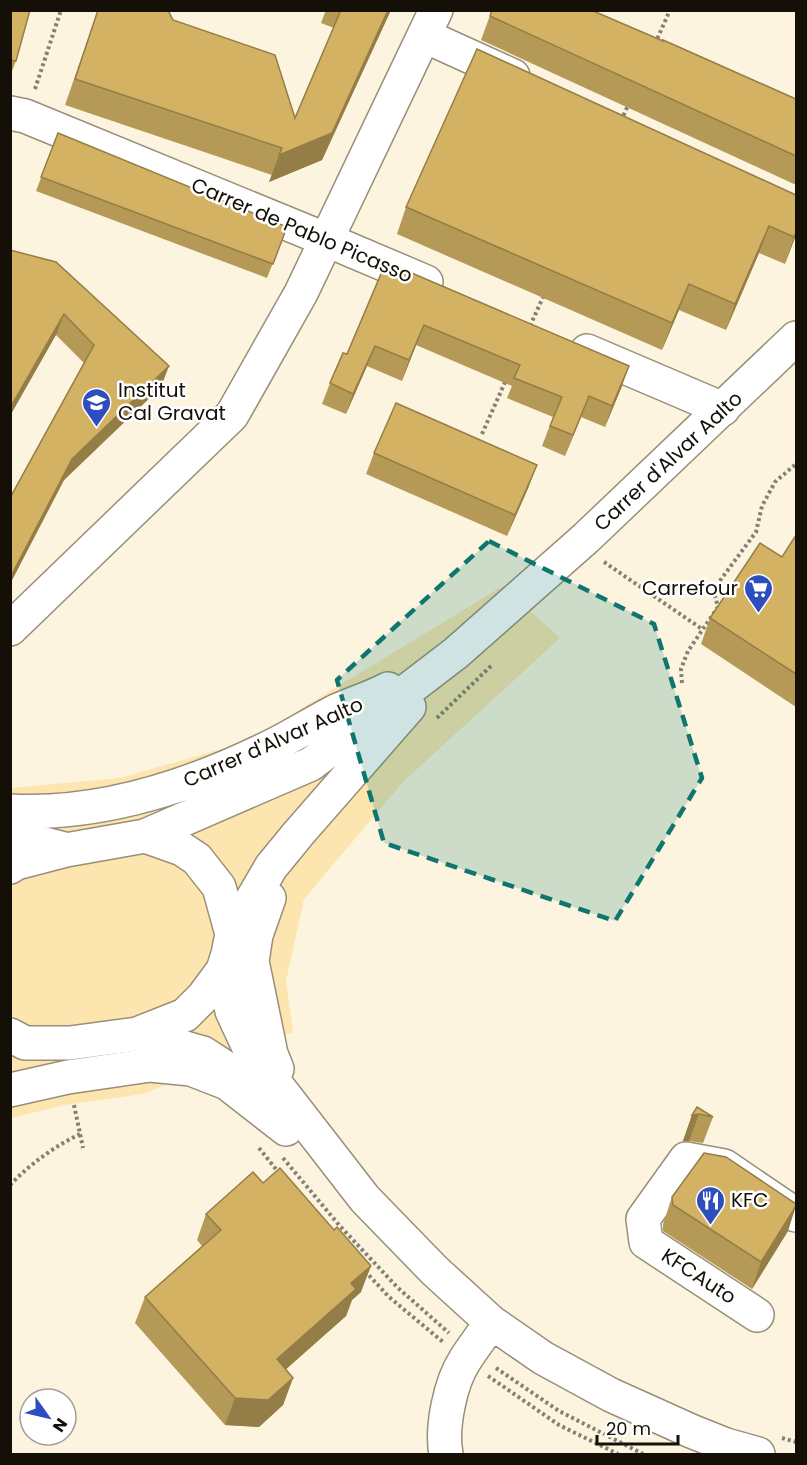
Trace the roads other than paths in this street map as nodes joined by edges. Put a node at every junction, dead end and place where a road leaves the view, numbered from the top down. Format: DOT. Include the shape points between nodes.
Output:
graph roads {
  1 [pos="430,23"];
  2 [pos="544,90"];
  3 [pos="18,115"];
  4 [pos="327,240"];
  5 [pos="455,294"];
  6 [pos="530,327"];
  7 [pos="796,339"];
  8 [pos="723,409"];
  9 [pos="10,629"];
  10 [pos="456,653"];
  11 [pos="10,811"];
  12 [pos="298,834"];
  13 [pos="10,835"];
  14 [pos="145,836"];
  15 [pos="66,850"];
  16 [pos="10,867"];
  17 [pos="232,934"];
  18 [pos="223,970"];
  19 [pos="137,1034"];
  20 [pos="10,1035"];
  21 [pos="10,1090"];
  22 [pos="288,1115"];
  23 [pos="796,1215"];
  24 [pos="757,1315"];
  25 [pos="479,1340"];
  26 [pos="446,1455"];
  27 [pos="698,1455"];
  28 [pos="758,1455"];
  1 -- 2 [label="main road"];
  1 -- 4 [label="main road"];
  3 -- 4 [label="main road, Carrer de Pablo Picasso"];
  4 -- 5 [label="main road, Carrer de Pablo Picasso"];
  4 -- 9 [label="main road" via="232,415"];
  6 -- 8 [label="main road"];
  7 -- 8 [label="main road, Carrer d'Alvar Aalto"];
  8 -- 10 [label="main road, Carrer d'Alvar Aalto"];
  10 -- 11 [label="main road, Carrer d'Alvar Aalto" via="274,745 184,784 87,809"];
  10 -- 12 [label="main road, Carrer d'Alvar Aalto"];
  10 -- 14 [label="main road, Carrer d'Alvar Aalto" via="311,764"];
  12 -- 17 [label="main road, Carrer d'Alvar Aalto" via="271,867"];
  12 -- 22 [label="main road" via="266,904 252,961 270,1054"];
  13 -- 15 [label="main road"];
  14 -- 15 [label="main road, Carrer d'Alvar Aalto"];
  14 -- 17 [label="main road" via="182,849 197,859 219,887"];
  15 -- 16 [label="main road, Carrer d'Alvar Aalto"];
  17 -- 18 [label="main road"];
  18 -- 19 [label="main road" via="185,1015"];
  18 -- 22 [label="main road" via="232,1011"];
  19 -- 20 [label="main road" via="70,1043 25,1043"];
  19 -- 22 [label="main road" via="203,1053"];
  21 -- 22 [label="main road" via="150,1065 190,1070 227,1083"];
  22 -- 25 [label="main road" via="312,1164 400,1267"];
  23 -- 24 [label="main road, KFCAuto" via="724,1166 686,1159 643,1219 646,1242"];
  25 -- 26 [label="main road" via="458,1372 446,1410"];
  25 -- 27 [label="main road" via="568,1395"];
  25 -- 28 [label="main road" via="543,1358 611,1395 717,1442"];
}
